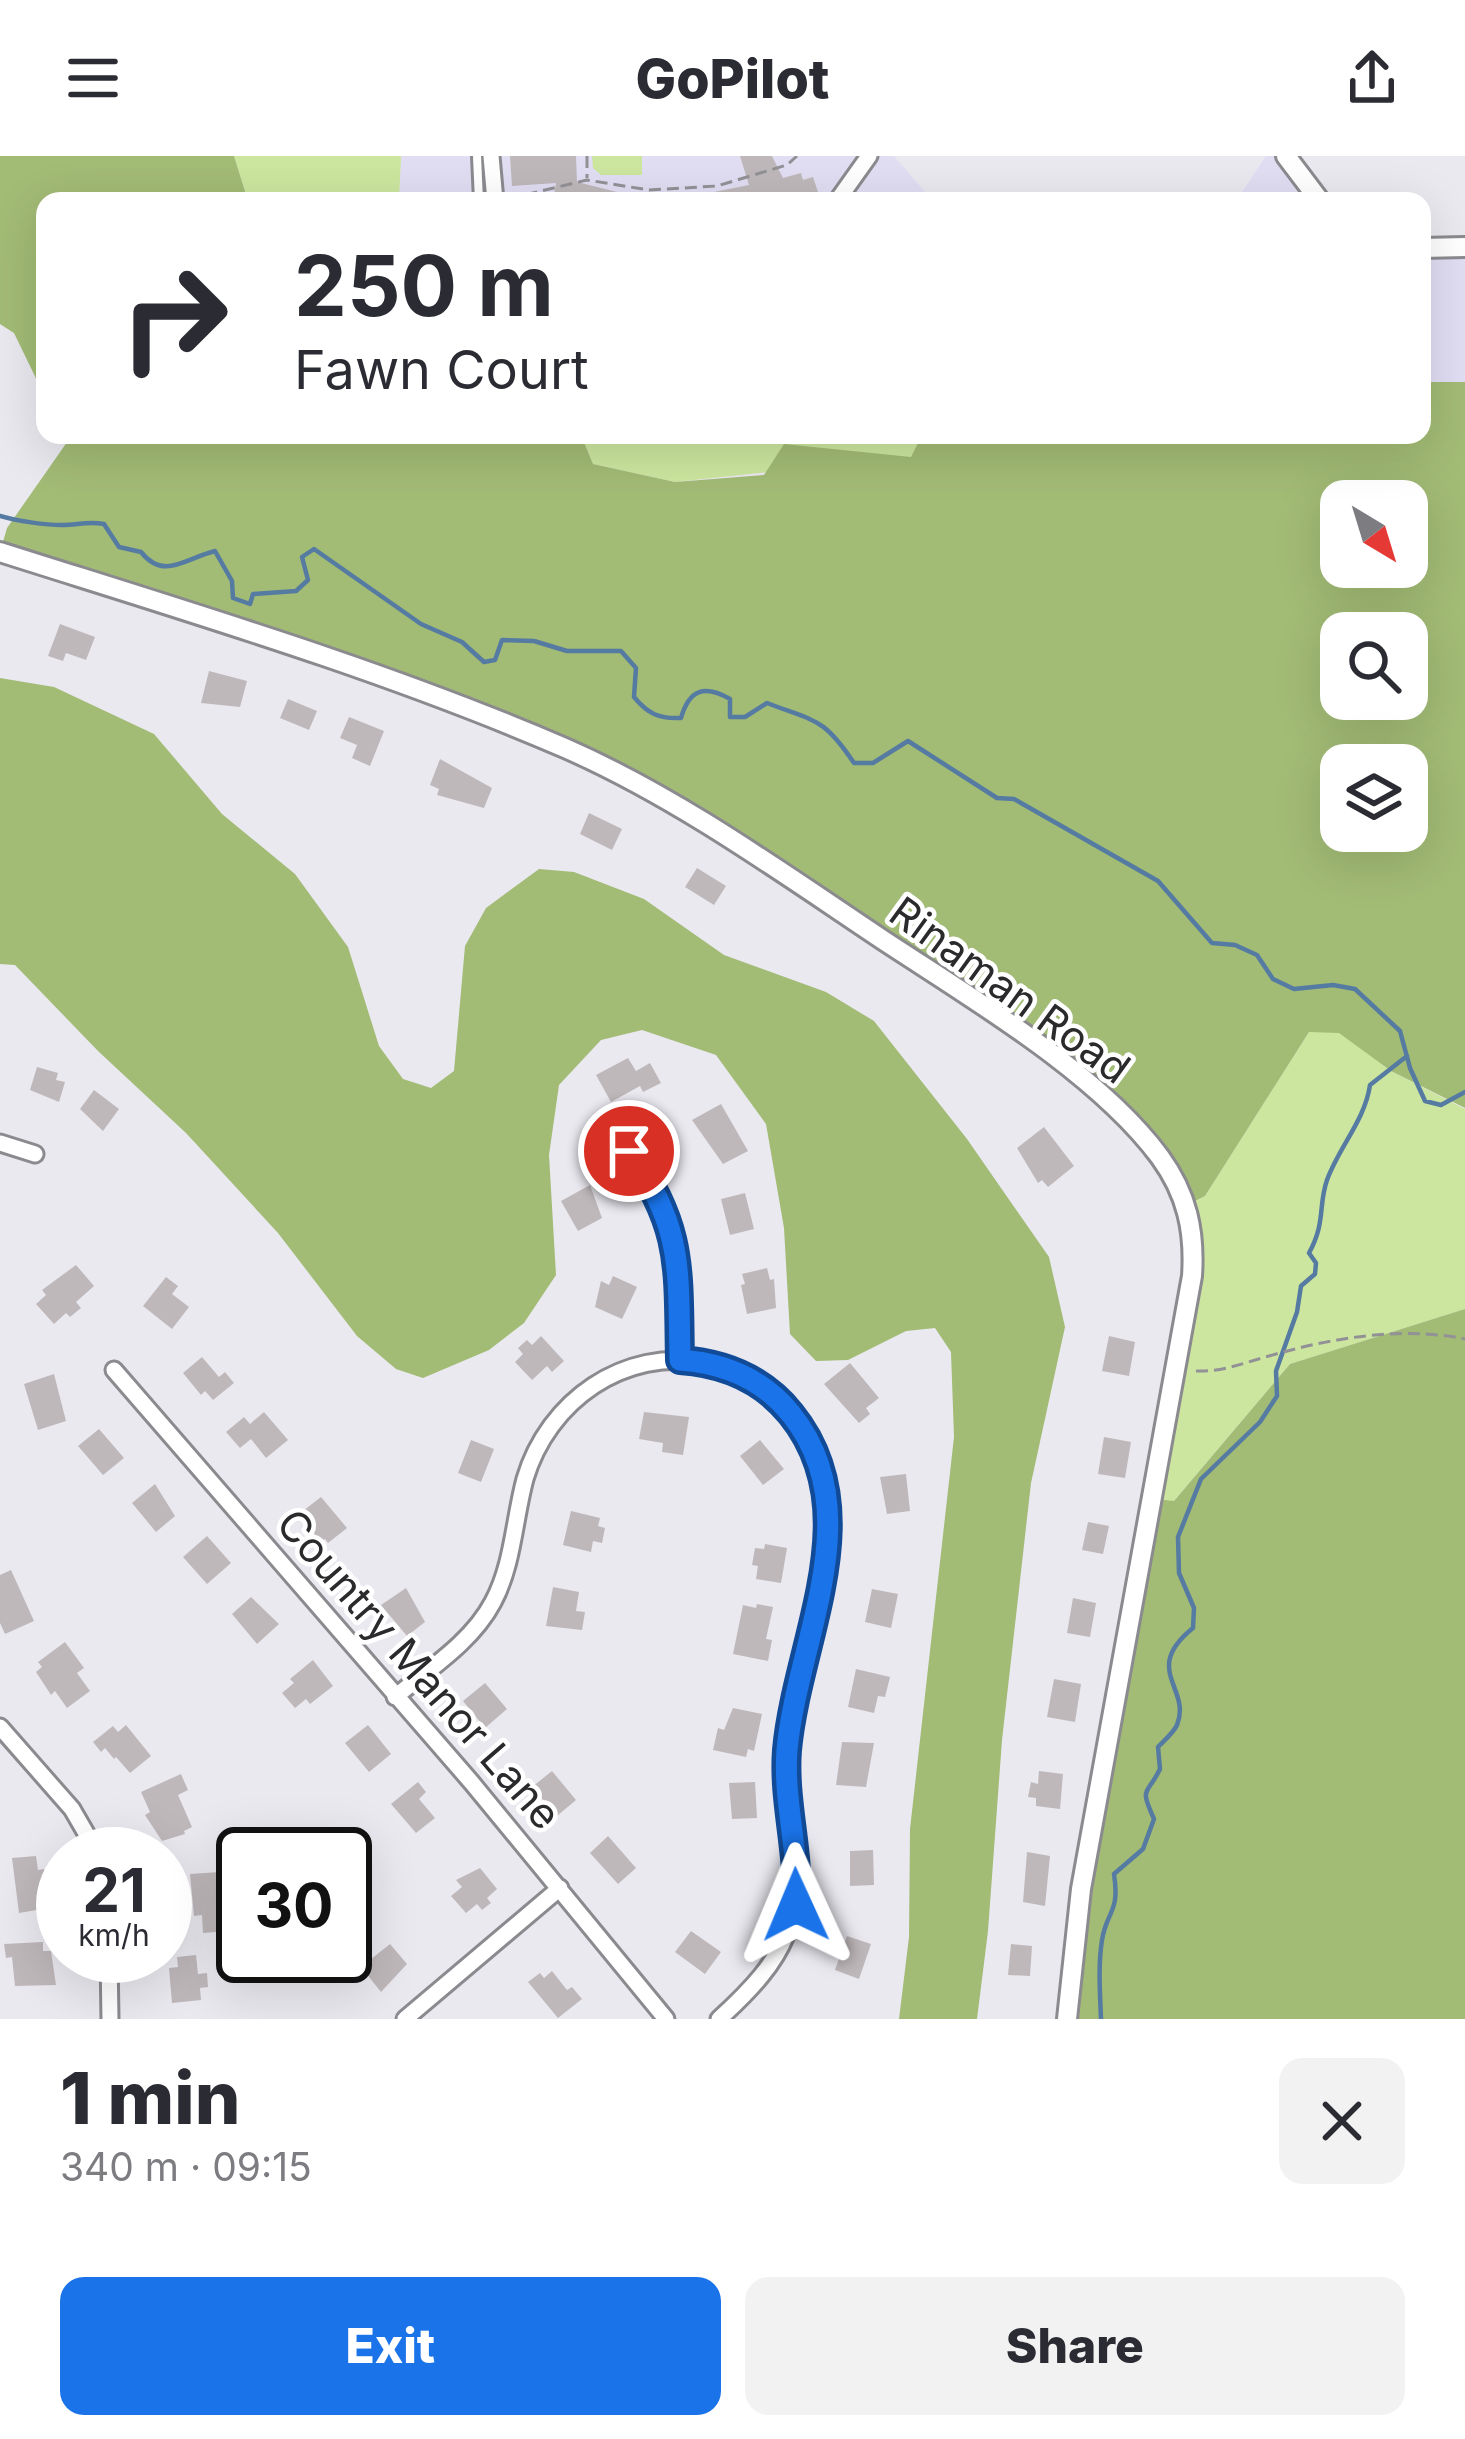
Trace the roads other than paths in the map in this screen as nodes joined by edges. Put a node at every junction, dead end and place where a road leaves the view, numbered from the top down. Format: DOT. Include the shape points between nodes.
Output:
graph roads {
  1 [pos="477,156"];
  2 [pos="491,156"];
  3 [pos="869,156"];
  4 [pos="1286,156"];
  5 [pos="479,192"];
  6 [pos="496,192"];
  7 [pos="843,192"];
  8 [pos="1313,192"];
  9 [pos="1431,248"];
  10 [pos="1465,248"];
  11 [pos="0,552"];
  12 [pos="0,1143"];
  13 [pos="629,1151"];
  14 [pos="35,1154"];
  15 [pos="680,1360"];
  16 [pos="114,1370"];
  17 [pos="395,1697"];
  18 [pos="0,1727"];
  19 [pos="82,1827"];
  20 [pos="560,1888"];
  21 [pos="109,1983"];
  22 [pos="110,2019"];
  23 [pos="405,2019"];
  24 [pos="666,2019"];
  25 [pos="719,2019"];
  26 [pos="1066,2019"];
  1 -- 5 [label="lane"];
  2 -- 6 [label="street"];
  3 -- 7 [label="street"];
  4 -- 8 [label="street"];
  9 -- 10 [label="street"];
  11 -- 26 [label="street, Rinaman Road" via="396,682 567,749 694,818 957,989 1076,1076 1162,1160 1190,1217 1194,1252 1081,1889"];
  12 -- 14 [label="street"];
  13 -- 15 [label="street" via="671,1228"];
  15 -- 17 [label="street" via="608,1376 557,1417 530,1465 488,1611"];
  15 -- 25 [label="street" via="725,1368 774,1394 813,1448 829,1506 787,1754 796,1905 768,1970"];
  16 -- 17 [label="street, Country Manor Lane"];
  17 -- 20 [label="street, Country Manor Lane"];
  18 -- 19 [label="street"];
  20 -- 23 [label="street"];
  20 -- 24 [label="street, Country Manor Lane"];
  21 -- 22 [label="street"];
}
